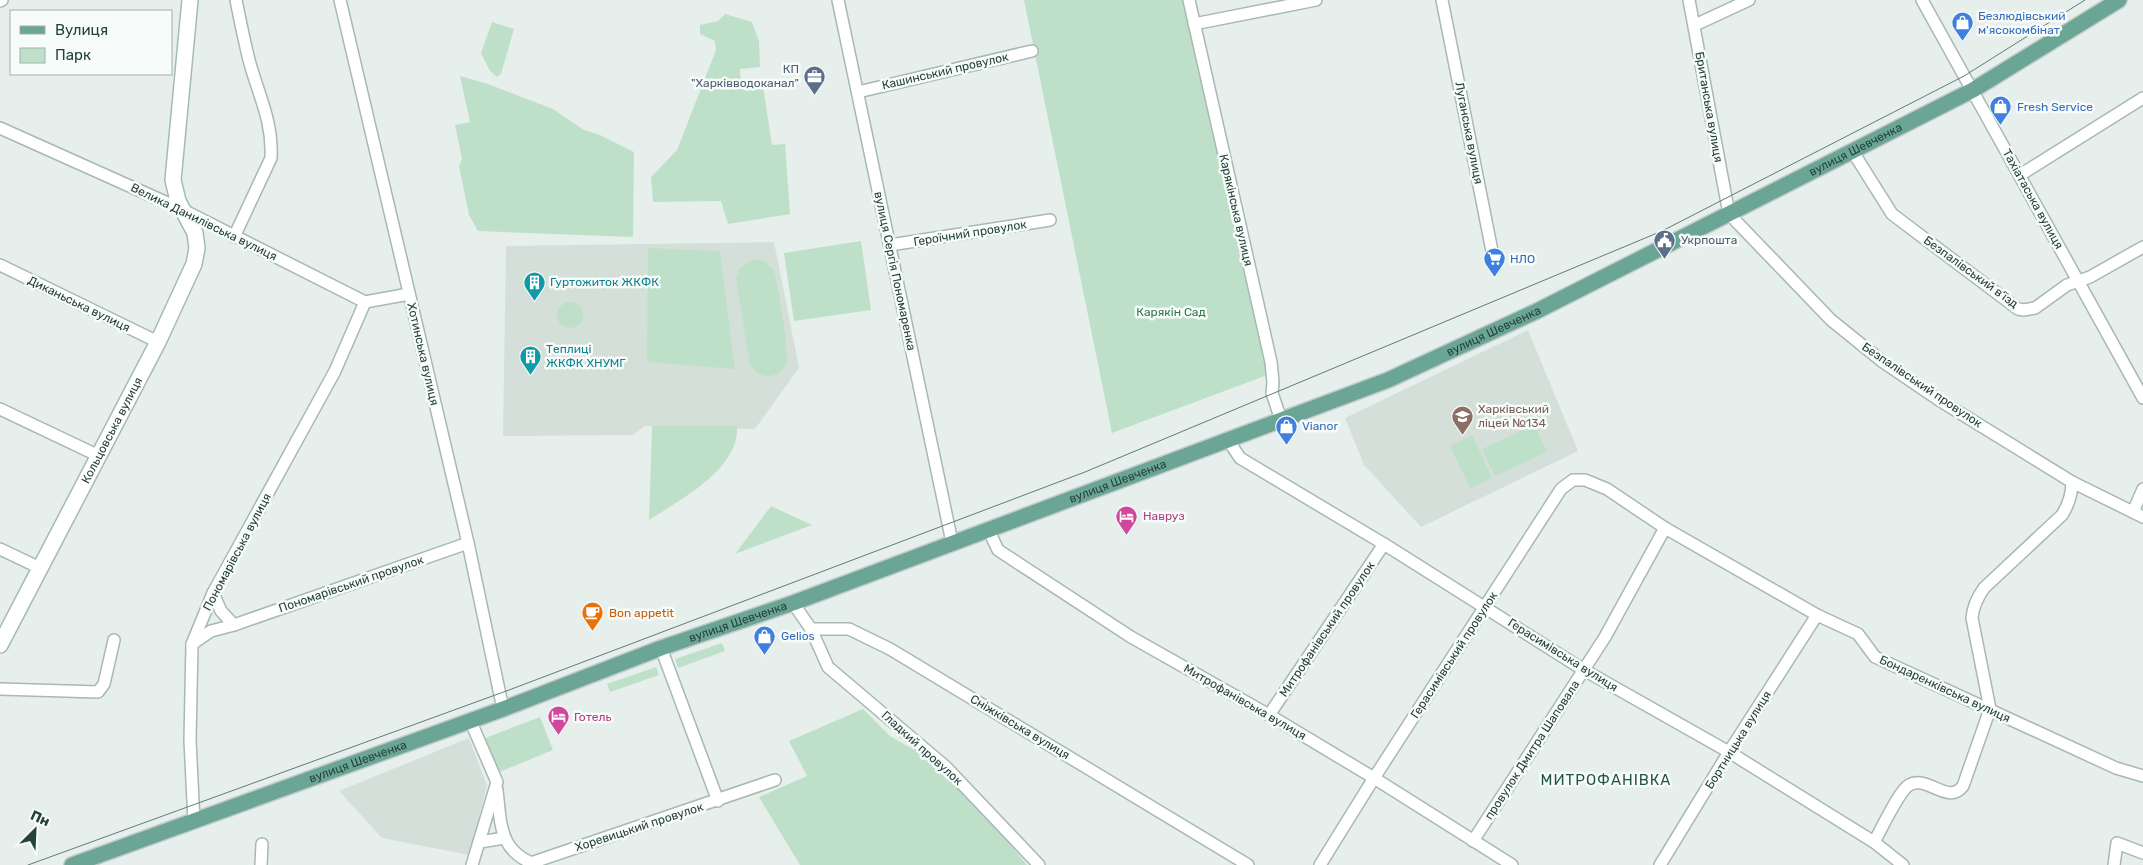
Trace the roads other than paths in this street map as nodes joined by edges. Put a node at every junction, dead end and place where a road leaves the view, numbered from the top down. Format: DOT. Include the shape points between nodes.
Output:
graph roads {
  1 [pos="190,0"];
  2 [pos="236,0"];
  3 [pos="340,0"];
  4 [pos="838,0"];
  5 [pos="1190,0"];
  6 [pos="1316,0"];
  7 [pos="1442,0"];
  8 [pos="1689,0"];
  9 [pos="1749,0"];
  10 [pos="1922,0"];
  11 [pos="2119,0"];
  12 [pos="1194,24"];
  13 [pos="1695,25"];
  14 [pos="1032,51"];
  15 [pos="1973,90"];
  16 [pos="858,92"];
  17 [pos="2143,98"];
  18 [pos="0,128"];
  19 [pos="1853,152"];
  20 [pos="2020,175"];
  21 [pos="183,210"];
  22 [pos="1729,214"];
  23 [pos="1050,220"];
  24 [pos="234,237"];
  25 [pos="890,245"];
  26 [pos="2143,247"];
  27 [pos="0,265"];
  28 [pos="1495,266"];
  29 [pos="2078,281"];
  30 [pos="409,294"];
  31 [pos="365,302"];
  32 [pos="158,342"];
  33 [pos="2143,398"];
  34 [pos="0,409"];
  35 [pos="1281,420"];
  36 [pos="1228,440"];
  37 [pos="99,456"];
  38 [pos="2072,482"];
  39 [pos="1607,489"];
  40 [pos="2143,489"];
  41 [pos="2138,514"];
  42 [pos="1665,528"];
  43 [pos="988,529"];
  44 [pos="952,542"];
  45 [pos="468,543"];
  46 [pos="1384,544"];
  47 [pos="0,549"];
  48 [pos="40,568"];
  49 [pos="213,593"];
  50 [pos="793,603"];
  51 [pos="1485,607"];
  52 [pos="1816,615"];
  53 [pos="234,625"];
  54 [pos="811,628"];
  55 [pos="114,640"];
  56 [pos="192,644"];
  57 [pos="0,645"];
  58 [pos="661,648"];
  59 [pos="1584,670"];
  60 [pos="0,689"];
  61 [pos="503,709"];
  62 [pos="1990,709"];
  63 [pos="1269,715"];
  64 [pos="470,720"];
  65 [pos="1729,752"];
  66 [pos="2143,776"];
  67 [pos="1374,778"];
  68 [pos="776,780"];
  69 [pos="496,782"];
  70 [pos="718,801"];
  71 [pos="194,822"];
  72 [pos="504,838"];
  73 [pos="1473,841"];
  74 [pos="480,842"];
  75 [pos="1874,842"];
  76 [pos="262,844"];
  77 [pos="561,853"];
  78 [pos="2143,853"];
  79 [pos="534,864"];
  80 [pos="72,865"];
  81 [pos="261,865"];
  82 [pos="472,865"];
  83 [pos="556,865"];
  84 [pos="1040,865"];
  85 [pos="1248,865"];
  86 [pos="1320,865"];
  87 [pos="1512,865"];
  88 [pos="1660,865"];
  89 [pos="1903,865"];
  90 [pos="2114,865"];
  1 -- 21 [label="street, Кольцовська вулиця" via="173,180"];
  2 -- 24 [label="street" via="272,143 271,158"];
  3 -- 30 [label="street, Хотинська вулиця"];
  4 -- 16 [label="street, вулиця Сергія Пономаренка"];
  5 -- 12 [label="street, Карякінська вулиця"];
  6 -- 12 [label="street"];
  7 -- 28 [label="street, Луганська вулиця"];
  8 -- 13 [label="street, Британська вулиця"];
  9 -- 13 [label="street"];
  10 -- 15 [label="street, Тахіатаська вулиця"];
  11 -- 15 [label="main road, вулиця Шевченка"];
  12 -- 35 [label="street, Карякінська вулиця" via="1271,362 1272,393"];
  13 -- 22 [label="street, Британська вулиця"];
  14 -- 16 [label="street, Кашинський провулок"];
  15 -- 19 [label="main road, вулиця Шевченка"];
  15 -- 20 [label="street, Тахіатаська вулиця"];
  16 -- 25 [label="street, вулиця Сергія Пономаренка"];
  17 -- 20 [label="street"];
  18 -- 21 [label="street, Велика Данилівська вулиця"];
  19 -- 22 [label="main road, вулиця Шевченка"];
  19 -- 29 [label="street, Безпалівський в’їзд" via="1892,214 2018,309 2035,308"];
  20 -- 29 [label="street, Тахіатаська вулиця"];
  21 -- 24 [label="street, Велика Данилівська вулиця"];
  21 -- 32 [label="street, Кольцовська вулиця" via="195,233 197,256"];
  22 -- 35 [label="main road, вулиця Шевченка" via="1464,346 1388,380"];
  22 -- 38 [label="street, Безпалівський провулок" via="1831,320 1883,362"];
  23 -- 25 [label="street, Героїчний провулок"];
  24 -- 31 [label="street, Велика Данилівська вулиця"];
  25 -- 44 [label="street, вулиця Сергія Пономаренка"];
  26 -- 29 [label="street, Безпалівський в’їзд"];
  27 -- 32 [label="street, Диканьська вулиця"];
  29 -- 33 [label="street, Тахіатаська вулиця"];
  30 -- 31 [label="street"];
  30 -- 45 [label="street, Хотинська вулиця"];
  31 -- 49 [label="street, Пономарівська вулиця" via="335,370"];
  32 -- 37 [label="street, Кольцовська вулиця"];
  34 -- 37 [label="street"];
  35 -- 36 [label="main road, вулиця Шевченка"];
  36 -- 43 [label="main road, вулиця Шевченка"];
  36 -- 46 [label="street, Герасимівська вулиця" via="1240,458"];
  37 -- 48 [label="street, Кольцовська вулиця"];
  38 -- 41 [label="street, Безпалівський провулок"];
  38 -- 62 [label="street" via="2072,494 2062,516 1984,588 1973,607 1972,618"];
  39 -- 42 [label="street, Бондаренківська вулиця"];
  39 -- 51 [label="street, Герасимівський провулок" via="1585,480 1573,480 1561,489"];
  40 -- 41 [label="street"];
  42 -- 52 [label="street, Бондаренківська вулиця"];
  42 -- 59 [label="street, провулок Дмитра Шаповала"];
  43 -- 44 [label="main road, вулиця Шевченка"];
  43 -- 63 [label="street, Митрофанівська вулиця" via="998,550 1131,638"];
  44 -- 50 [label="main road, вулиця Шевченка"];
  45 -- 53 [label="street, Пономарівський провулок"];
  45 -- 61 [label="street, Хотинська вулиця"];
  46 -- 51 [label="street, Герасимівська вулиця"];
  46 -- 63 [label="street, Митрофанівський провулок"];
  47 -- 48 [label="street"];
  48 -- 57 [label="street, Кольцовська вулиця"];
  49 -- 53 [label="street" via="221,611"];
  49 -- 56 [label="street, Пономарівська вулиця"];
  50 -- 54 [label="street"];
  50 -- 58 [label="main road, вулиця Шевченка"];
  51 -- 59 [label="street, Герасимівська вулиця"];
  51 -- 67 [label="street, Герасимівський провулок"];
  52 -- 62 [label="street, Бондаренківська вулиця" via="1858,634 1875,657"];
  52 -- 65 [label="street, Бортницька вулиця"];
  53 -- 56 [label="street, Пономарівський провулок" via="211,631"];
  54 -- 84 [label="street, Гладкий провулок" via="828,667 946,768"];
  54 -- 85 [label="street, Сніжківська вулиця" via="848,629 890,649"];
  55 -- 60 [label="street" via="101,690 94,693"];
  56 -- 71 [label="street, Пономарівська вулиця" via="190,740"];
  58 -- 61 [label="main road, вулиця Шевченка"];
  58 -- 70 [label="street, Хоревицький провулок"];
  59 -- 65 [label="street, Герасимівська вулиця"];
  59 -- 73 [label="street, провулок Дмитра Шаповала"];
  61 -- 64 [label="main road, вулиця Шевченка"];
  62 -- 66 [label="street, Бондаренківська вулиця" via="2116,768"];
  62 -- 75 [label="street" via="1960,790 1949,794 1922,782 1906,787"];
  63 -- 67 [label="street, Митрофанівська вулиця"];
  64 -- 69 [label="street"];
  64 -- 71 [label="main road, вулиця Шевченка"];
  65 -- 75 [label="street, Герасимівська вулиця"];
  65 -- 88 [label="street, Бортницька вулиця"];
  67 -- 73 [label="street, Митрофанівська вулиця"];
  67 -- 86 [label="street, Герасимівський провулок"];
  68 -- 70 [label="street, Хоревицький провулок"];
  69 -- 72 [label="street"];
  69 -- 74 [label="street"];
  70 -- 77 [label="street, Хоревицький провулок"];
  71 -- 80 [label="main road, вулиця Шевченка"];
  72 -- 74 [label="street"];
  72 -- 79 [label="street" via="516,854"];
  73 -- 87 [label="street, Митрофанівська вулиця"];
  74 -- 82 [label="street"];
  75 -- 89 [label="street, Герасимівська вулиця"];
  76 -- 81 [label="street"];
  77 -- 79 [label="street, Хоревицький провулок"];
  77 -- 83 [label="street, Хоревицький провулок"];
  78 -- 90 [label="street" via="2116,843"];
}
